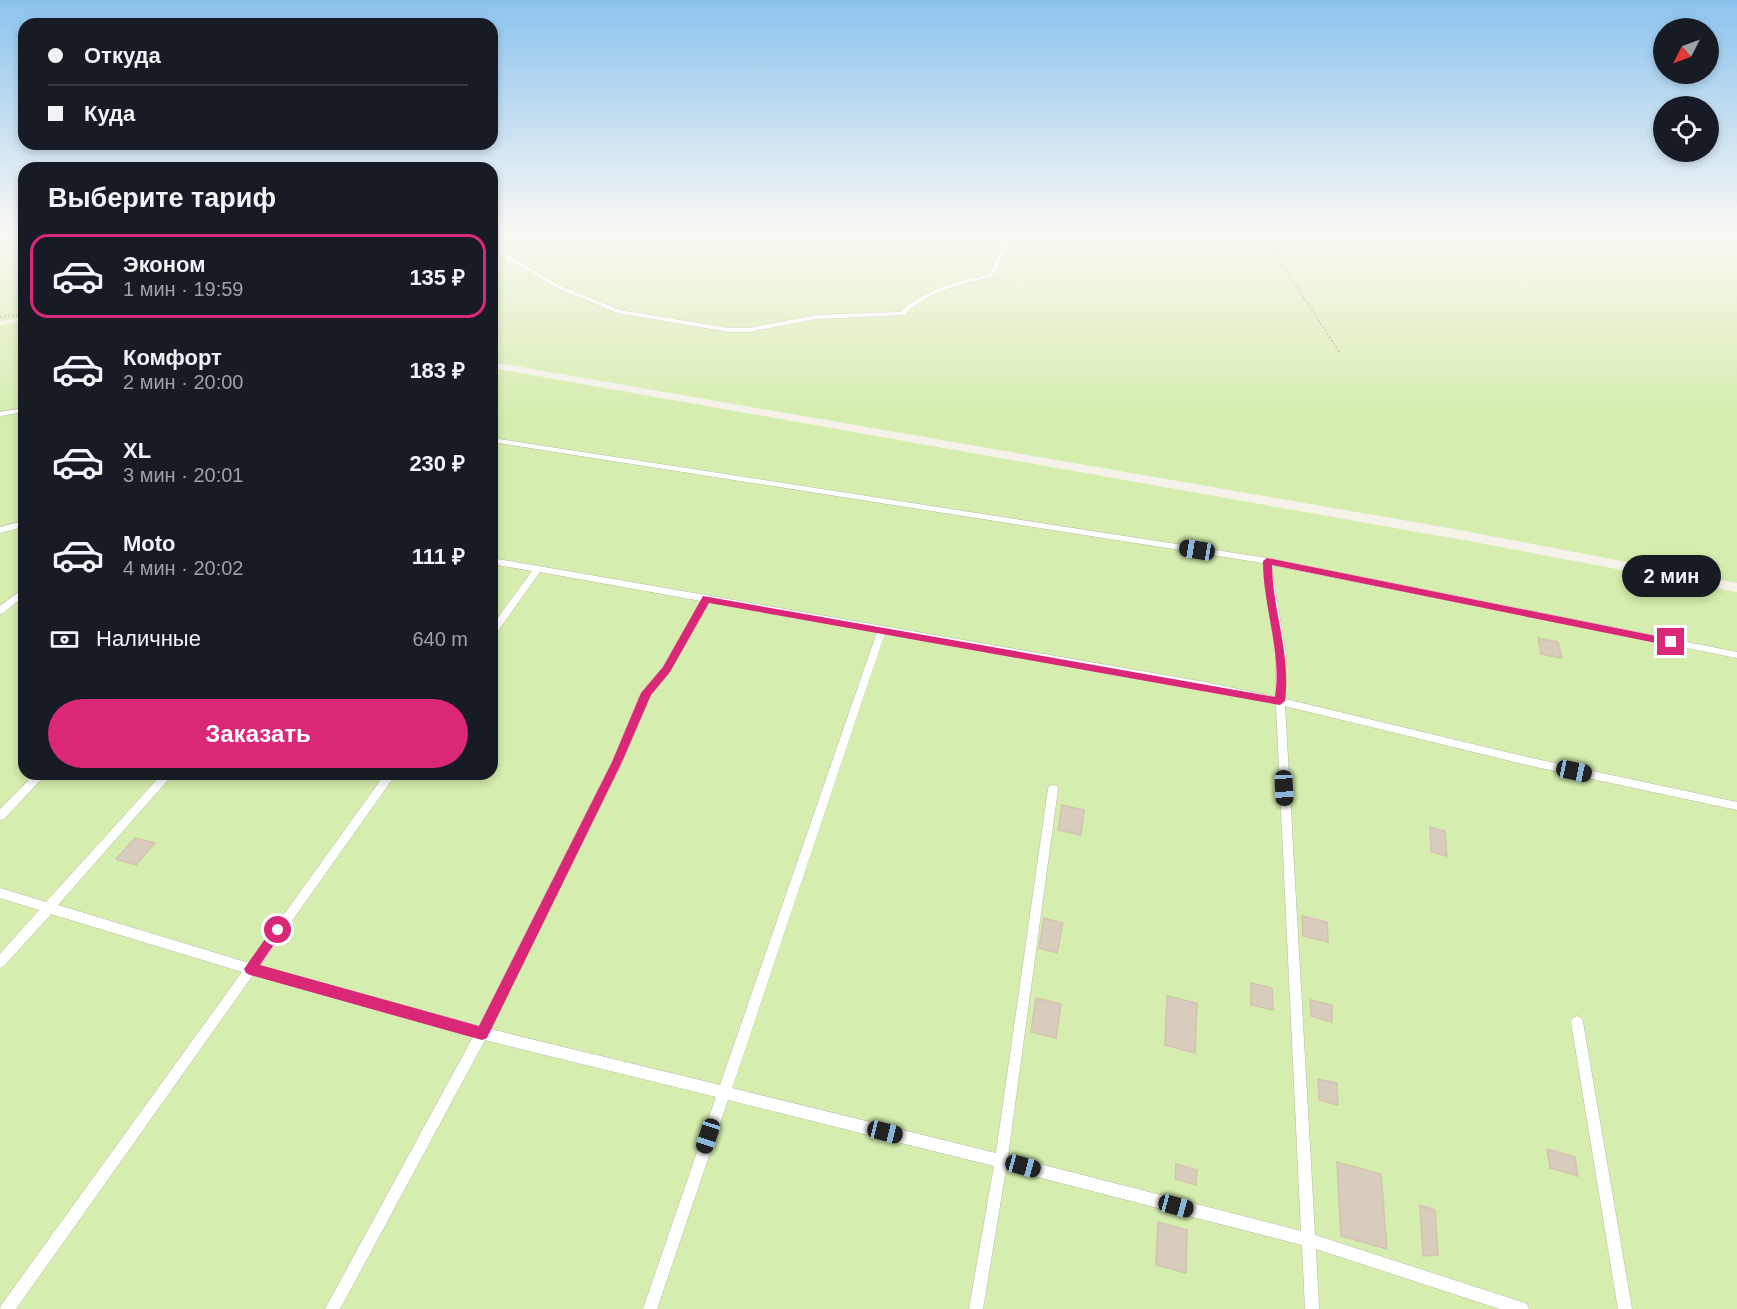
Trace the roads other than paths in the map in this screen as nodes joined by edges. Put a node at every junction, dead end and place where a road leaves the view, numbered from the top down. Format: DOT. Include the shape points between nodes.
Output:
graph roads {
  1 [pos="576,294"];
  2 [pos="928,294"];
  3 [pos="18,411"];
  4 [pos="0,414"];
  5 [pos="498,441"];
  6 [pos="18,526"];
  7 [pos="0,531"];
  8 [pos="1267,561"];
  9 [pos="498,562"];
  10 [pos="538,569"];
  11 [pos="18,596"];
  12 [pos="706,599"];
  13 [pos="0,610"];
  14 [pos="498,625"];
  15 [pos="882,630"];
  16 [pos="1737,655"];
  17 [pos="1280,701"];
  18 [pos="35,780"];
  19 [pos="163,780"];
  20 [pos="387,780"];
  21 [pos="1053,789"];
  22 [pos="1737,806"];
  23 [pos="0,816"];
  24 [pos="0,893"];
  25 [pos="49,906"];
  26 [pos="0,962"];
  27 [pos="250,969"];
  28 [pos="1577,1022"];
  29 [pos="482,1033"];
  30 [pos="722,1093"];
  31 [pos="1001,1161"];
  32 [pos="1308,1240"];
  33 [pos="7,1309"];
  34 [pos="332,1309"];
  35 [pos="650,1309"];
  36 [pos="976,1309"];
  37 [pos="1312,1309"];
  38 [pos="1522,1309"];
  39 [pos="1625,1309"];
  1 -- 2 [label="lane" via="618,312 729,330 816,317 902,314"];
  3 -- 4 [label="lane"];
  5 -- 8 [label="lane"];
  6 -- 7 [label="lane"];
  8 -- 16 [label="lane"];
  8 -- 17 [label="lane" via="1282,661"];
  9 -- 10 [label="lane"];
  10 -- 12 [label="lane"];
  10 -- 14 [label="lane"];
  11 -- 13 [label="lane"];
  12 -- 15 [label="lane"];
  12 -- 29 [label="lane" via="666,669 646,693 617,762"];
  15 -- 17 [label="lane"];
  15 -- 30 [label="lane"];
  17 -- 22 [label="lane" via="1527,761"];
  17 -- 32 [label="lane"];
  18 -- 23 [label="lane"];
  19 -- 25 [label="lane"];
  20 -- 27 [label="lane"];
  21 -- 31 [label="lane"];
  24 -- 25 [label="lane"];
  25 -- 26 [label="lane"];
  25 -- 27 [label="lane"];
  27 -- 29 [label="lane"];
  27 -- 33 [label="lane"];
  28 -- 39 [label="lane"];
  29 -- 30 [label="lane"];
  29 -- 34 [label="lane"];
  30 -- 31 [label="lane"];
  30 -- 35 [label="lane"];
  31 -- 32 [label="lane"];
  31 -- 36 [label="lane"];
  32 -- 37 [label="lane"];
  32 -- 38 [label="lane"];
}
